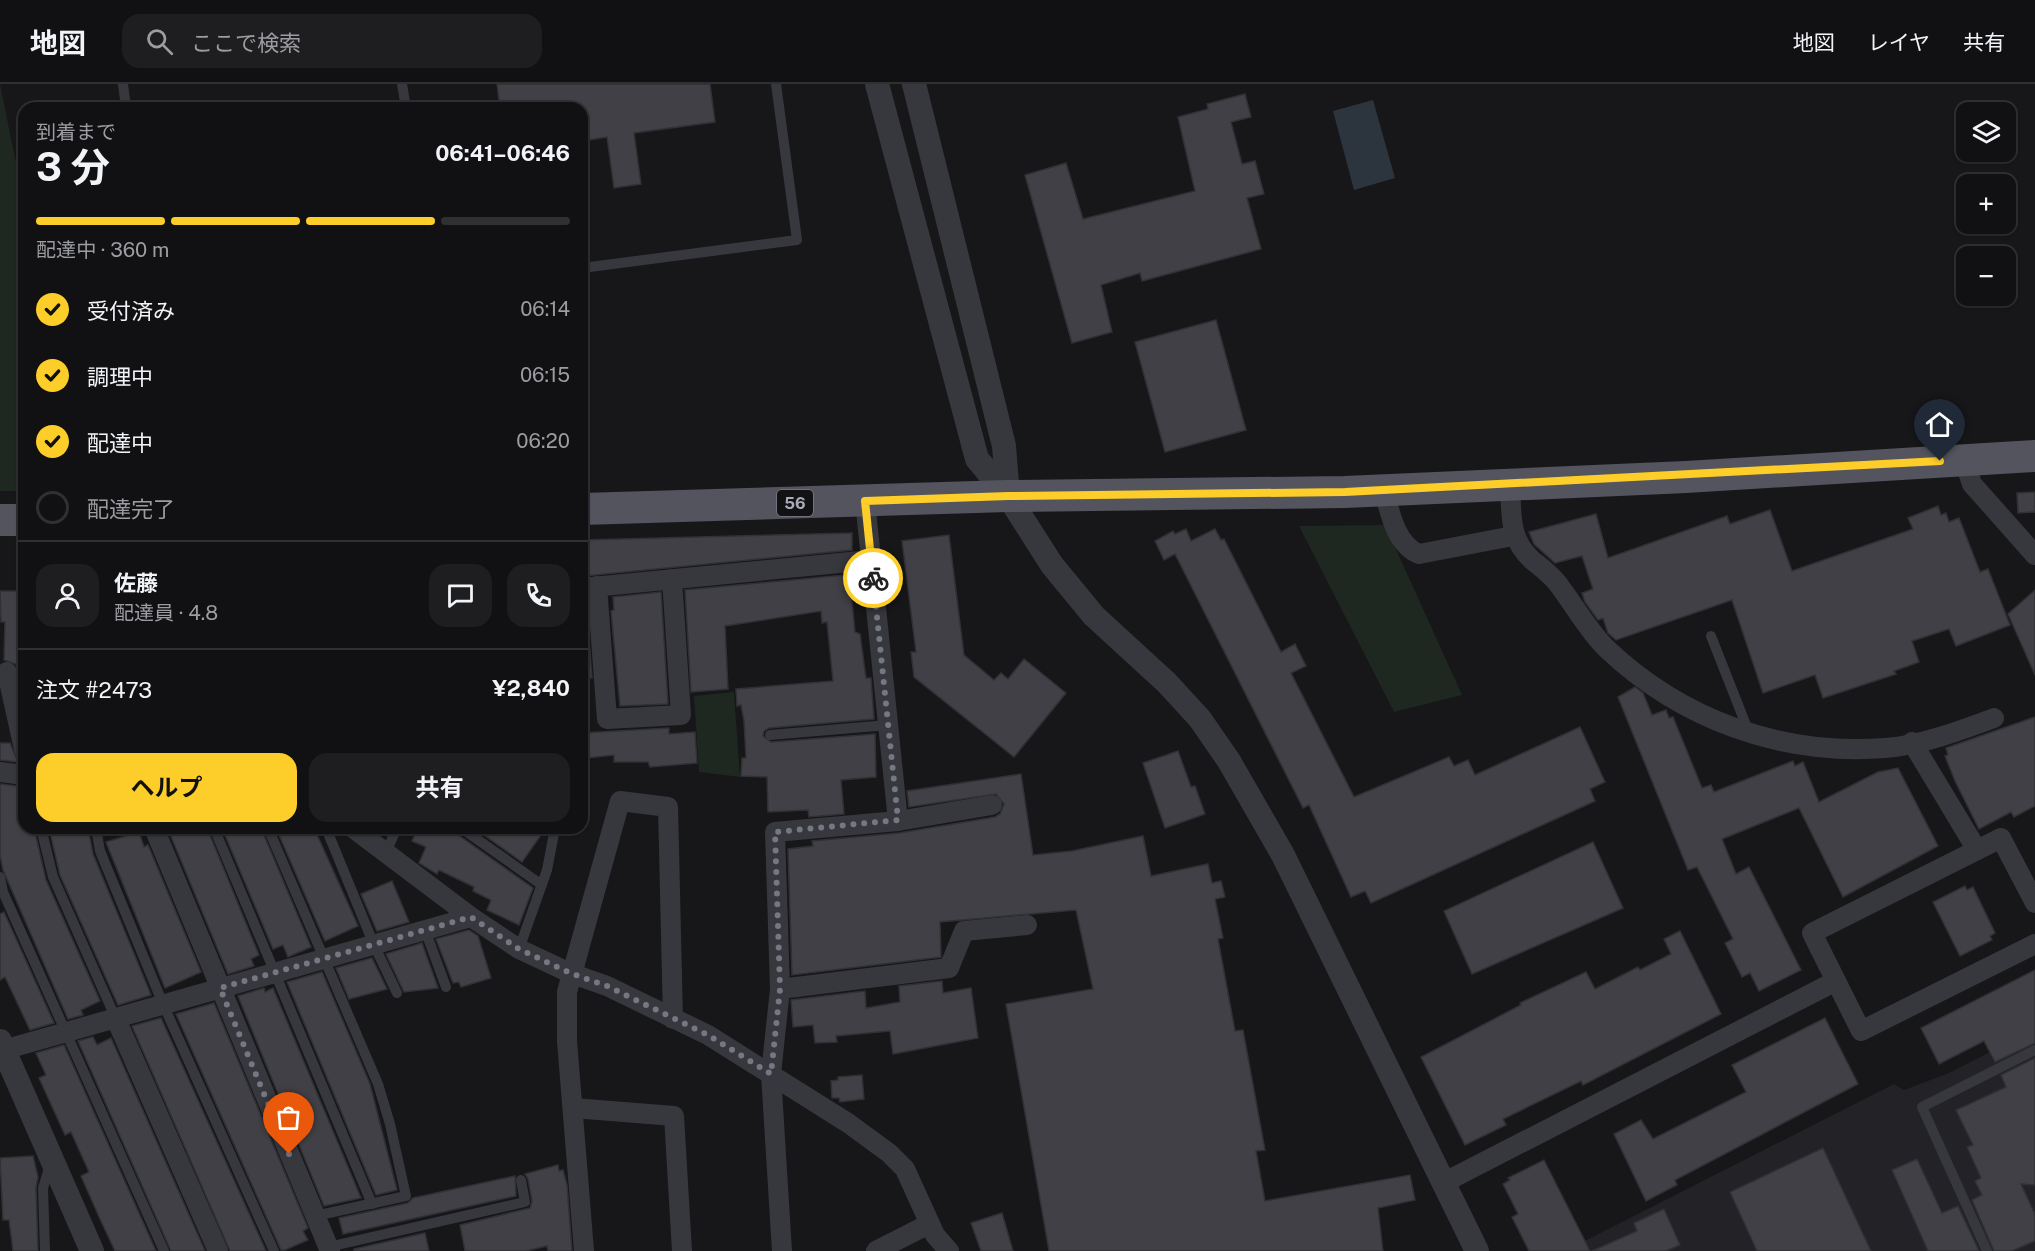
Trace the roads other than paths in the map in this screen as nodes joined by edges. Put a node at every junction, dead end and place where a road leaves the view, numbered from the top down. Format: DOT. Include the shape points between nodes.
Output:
graph roads {
  1 [pos="123,84"];
  2 [pos="402,84"];
  3 [pos="776,84"];
  4 [pos="877,84"];
  5 [pos="914,84"];
  6 [pos="125,102"];
  7 [pos="405,102"];
  8 [pos="588,267"];
  9 [pos="2035,456"];
  10 [pos="1964,460"];
  11 [pos="1510,485"];
  12 [pos="1384,491"];
  13 [pos="1008,496"];
  14 [pos="865,501"];
  15 [pos="588,509"];
  16 [pos="0,520"];
  17 [pos="18,520"];
  18 [pos="1513,536"];
  19 [pos="2034,553"];
  20 [pos="871,561"];
  21 [pos="672,579"];
  22 [pos="589,587"];
  23 [pos="1711,636"];
  24 [pos="10,672"];
  25 [pos="18,717"];
  26 [pos="1994,718"];
  27 [pos="888,725"];
  28 [pos="1748,730"];
  29 [pos="770,735"];
  30 [pos="1912,742"];
  31 [pos="0,772"];
  32 [pos="18,774"];
  33 [pos="992,805"];
  34 [pos="898,820"];
  35 [pos="42,834"];
  36 [pos="97,834"];
  37 [pos="156,834"];
  38 [pos="216,834"];
  39 [pos="271,834"];
  40 [pos="328,834"];
  41 [pos="361,834"];
  42 [pos="394,834"];
  43 [pos="469,834"];
  44 [pos="552,834"];
  45 [pos="1977,850"];
  46 [pos="386,852"];
  47 [pos="0,877"];
  48 [pos="542,885"];
  49 [pos="2032,892"];
  50 [pos="471,917"];
  51 [pos="1027,925"];
  52 [pos="425,930"];
  53 [pos="2035,944"];
  54 [pos="374,945"];
  55 [pos="519,949"];
  56 [pos="325,959"];
  57 [pos="274,972"];
  58 [pos="570,973"];
  59 [pos="1836,981"];
  60 [pos="446,987"];
  61 [pos="220,988"];
  62 [pos="780,989"];
  63 [pos="397,993"];
  64 [pos="163,1004"];
  65 [pos="116,1019"];
  66 [pos="673,1019"];
  67 [pos="66,1033"];
  68 [pos="1,1047"];
  69 [pos="2035,1050"];
  70 [pos="771,1074"];
  71 [pos="573,1108"];
  72 [pos="52,1159"];
  73 [pos="521,1180"];
  74 [pos="1445,1182"];
  75 [pos="372,1204"];
  76 [pos="315,1216"];
  77 [pos="929,1224"];
  78 [pos="325,1250"];
  79 [pos="45,1251"];
  80 [pos="92,1251"];
  81 [pos="164,1251"];
  82 [pos="218,1251"];
  83 [pos="274,1251"];
  84 [pos="584,1251"];
  85 [pos="682,1251"];
  86 [pos="782,1251"];
  87 [pos="876,1251"];
  88 [pos="949,1251"];
  89 [pos="1477,1251"];
  90 [pos="1987,1251"];
  1 -- 6 [label="lane"];
  2 -- 7 [label="lane"];
  3 -- 8 [label="lane" via="797,240"];
  4 -- 13 [label="street" via="977,459"];
  5 -- 13 [label="street" via="1004,446"];
  9 -- 10 [label="main road, 56"];
  10 -- 11 [label="main road, 56"];
  10 -- 19 [label="street" via="1972,484"];
  11 -- 12 [label="main road, 56"];
  11 -- 18 [label="street"];
  12 -- 13 [label="main road, 56"];
  12 -- 18 [label="street" via="1402,541 1419,554"];
  13 -- 14 [label="main road, 56"];
  13 -- 74 [label="street" via="1052,565 1094,616 1174,690 1229,760 1283,855"];
  14 -- 15 [label="main road, 56"];
  14 -- 20 [label="street"];
  16 -- 17 [label="main road"];
  18 -- 28 [label="street" via="1525,553 1559,584 1607,649 1684,707 1722,724"];
  20 -- 21 [label="street"];
  20 -- 27 [label="street"];
  21 -- 22 [label="street"];
  21 -- 22 [label="street" via="681,715 607,719"];
  23 -- 28 [label="lane"];
  24 -- 25 [label="street"];
  26 -- 30 [label="street"];
  27 -- 29 [label="lane"];
  27 -- 34 [label="street"];
  28 -- 30 [label="street" via="1784,744 1825,748 1886,748"];
  30 -- 45 [label="street"];
  31 -- 32 [label="street"];
  33 -- 34 [label="street"];
  34 -- 62 [label="street" via="775,832"];
  35 -- 65 [label="lane" via="53,877"];
  36 -- 64 [label="lane" via="100,851"];
  37 -- 61 [label="street"];
  38 -- 57 [label="lane"];
  39 -- 56 [label="lane"];
  40 -- 54 [label="lane"];
  41 -- 46 [label="street"];
  42 -- 46 [label="lane"];
  43 -- 48 [label="lane"];
  44 -- 48 [label="lane"];
  45 -- 49 [label="street" via="2001,838"];
  45 -- 59 [label="street" via="1812,933"];
  46 -- 50 [label="street"];
  47 -- 67 [label="lane" via="3,892"];
  48 -- 55 [label="lane"];
  50 -- 52 [label="street"];
  50 -- 55 [label="street"];
  51 -- 62 [label="street" via="964,931 949,968"];
  52 -- 54 [label="street"];
  52 -- 60 [label="lane"];
  53 -- 59 [label="street" via="1861,1031"];
  54 -- 56 [label="street"];
  54 -- 63 [label="lane"];
  55 -- 58 [label="street"];
  56 -- 57 [label="street"];
  56 -- 75 [label="lane" via="378,1084 406,1196"];
  57 -- 61 [label="street"];
  57 -- 75 [label="lane"];
  58 -- 66 [label="street" via="607,986"];
  58 -- 66 [label="street" via="620,801 668,807"];
  58 -- 71 [label="street" via="567,1041"];
  59 -- 74 [label="street"];
  61 -- 64 [label="street"];
  61 -- 76 [label="street"];
  62 -- 70 [label="street"];
  64 -- 65 [label="street"];
  64 -- 83 [label="lane"];
  65 -- 67 [label="street"];
  65 -- 82 [label="street"];
  66 -- 70 [label="street" via="708,1035"];
  67 -- 68 [label="street"];
  67 -- 81 [label="lane"];
  68 -- 72 [label="street"];
  69 -- 90 [label="lane" via="1922,1107"];
  70 -- 77 [label="street" via="889,1153 904,1169"];
  70 -- 86 [label="street"];
  71 -- 84 [label="street"];
  71 -- 85 [label="street" via="674,1116"];
  72 -- 79 [label="lane" via="43,1188"];
  72 -- 80 [label="street"];
  73 -- 78 [label="lane" via="525,1202"];
  74 -- 89 [label="street"];
  75 -- 76 [label="lane"];
  76 -- 78 [label="street"];
  77 -- 87 [label="street"];
  77 -- 88 [label="street"];
}
